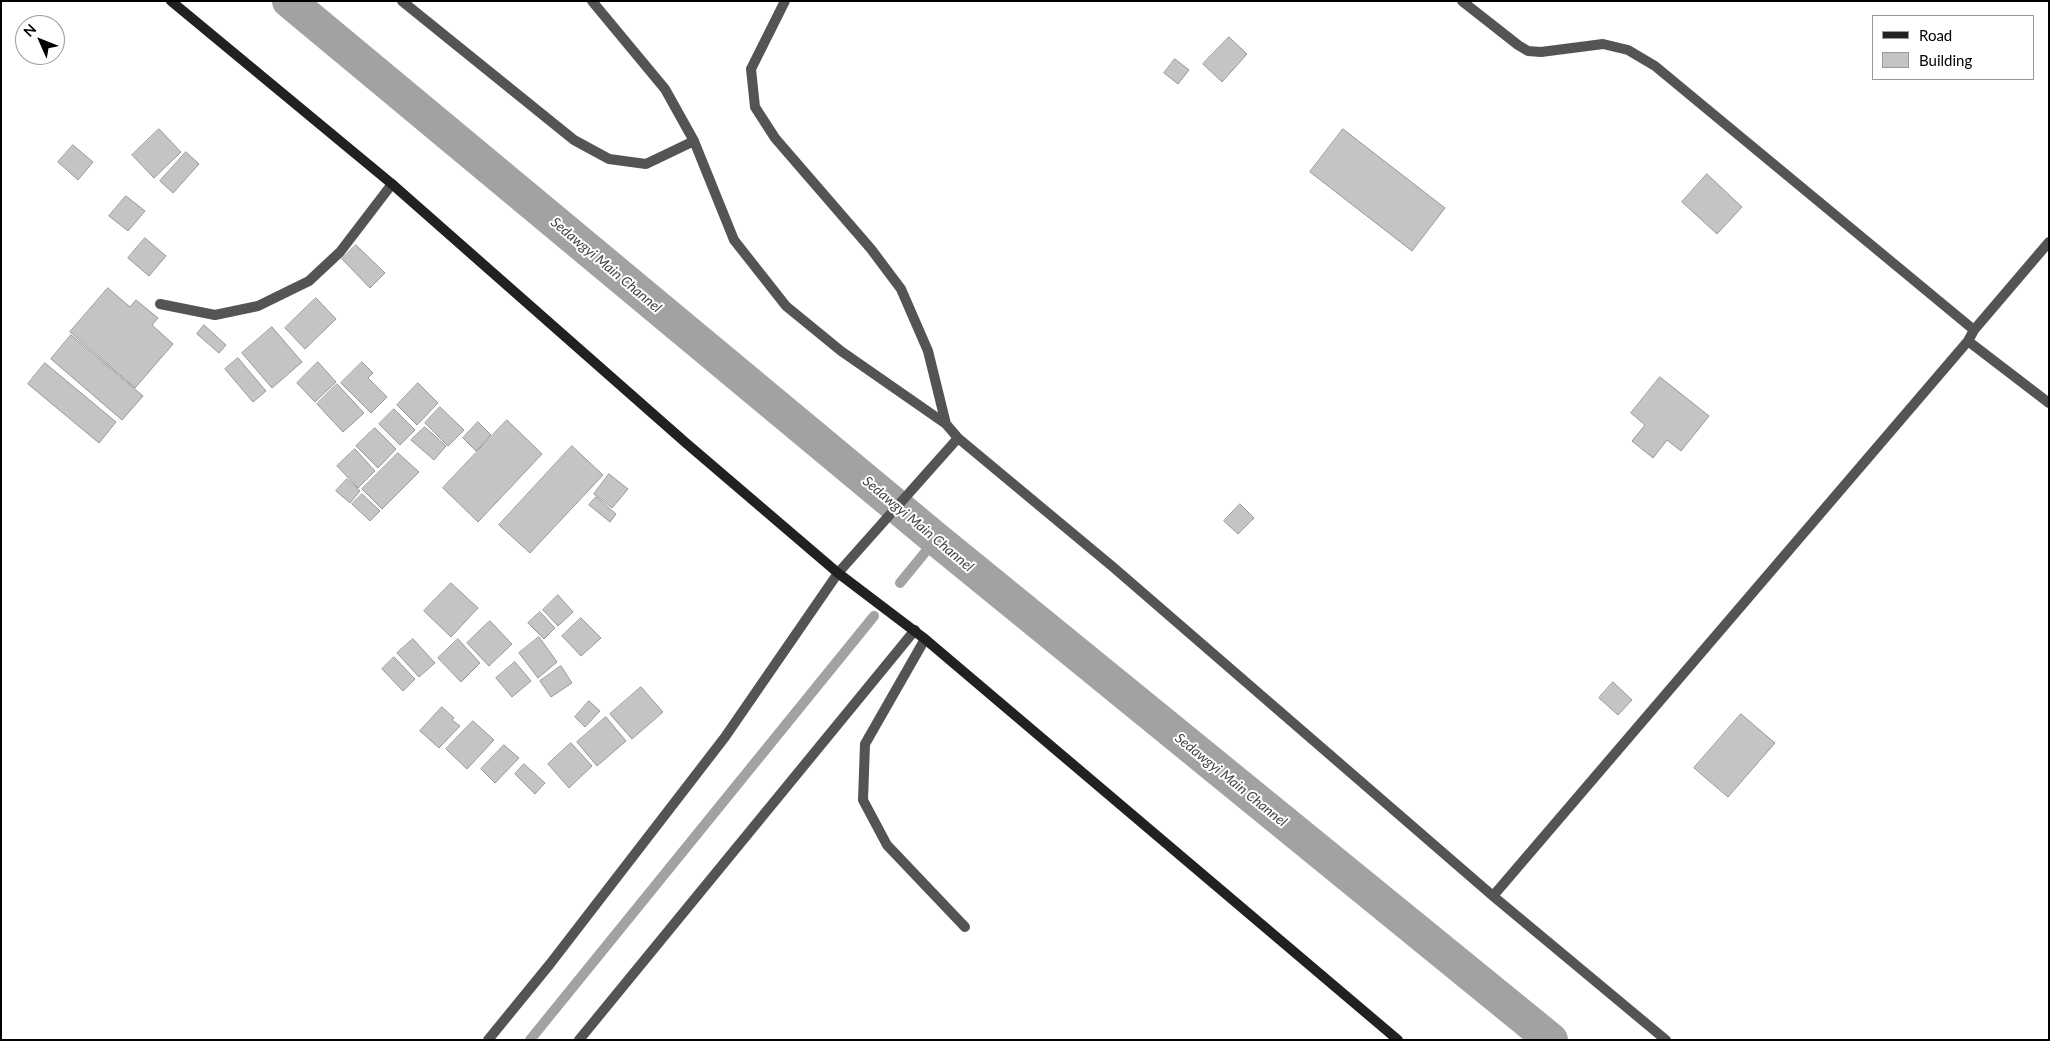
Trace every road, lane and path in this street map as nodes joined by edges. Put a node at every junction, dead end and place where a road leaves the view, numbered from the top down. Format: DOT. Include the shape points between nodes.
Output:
graph roads {
  1 [pos="171,1"];
  2 [pos="402,1"];
  3 [pos="592,1"];
  4 [pos="785,1"];
  5 [pos="1462,1"];
  6 [pos="694,140"];
  7 [pos="392,184"];
  8 [pos="2049,242"];
  9 [pos="160,304"];
  10 [pos="1974,330"];
  11 [pos="1968,341"];
  12 [pos="2049,403"];
  13 [pos="946,424"];
  14 [pos="958,438"];
  15 [pos="838,573"];
  16 [pos="915,630"];
  17 [pos="925,639"];
  18 [pos="1493,896"];
  19 [pos="965,928"];
  20 [pos="488,1040"];
  21 [pos="579,1040"];
  22 [pos="1398,1040"];
  23 [pos="1666,1040"];
  1 -- 7 [label="street"];
  2 -- 6 [label="street" via="574,140 608,159 646,164"];
  3 -- 6 [label="street" via="665,89"];
  4 -- 13 [label="street" via="751,69 755,107 775,138 872,249 901,289 928,350"];
  5 -- 10 [label="street" via="1528,51 1603,44 1628,50 1655,66"];
  6 -- 13 [label="street" via="734,240 786,306 841,350"];
  7 -- 9 [label="street" via="340,252 309,281 258,306 215,315"];
  7 -- 15 [label="street"];
  8 -- 10 [label="street"];
  10 -- 11 [label="street"];
  11 -- 12 [label="street"];
  11 -- 18 [label="street"];
  13 -- 14 [label="street"];
  14 -- 15 [label="street"];
  14 -- 18 [label="street"];
  15 -- 16 [label="street"];
  15 -- 20 [label="street" via="725,737"];
  16 -- 17 [label="street"];
  16 -- 21 [label="street"];
  17 -- 19 [label="street" via="865,744 863,800 887,845"];
  17 -- 22 [label="street"];
  18 -- 23 [label="street"];
}
